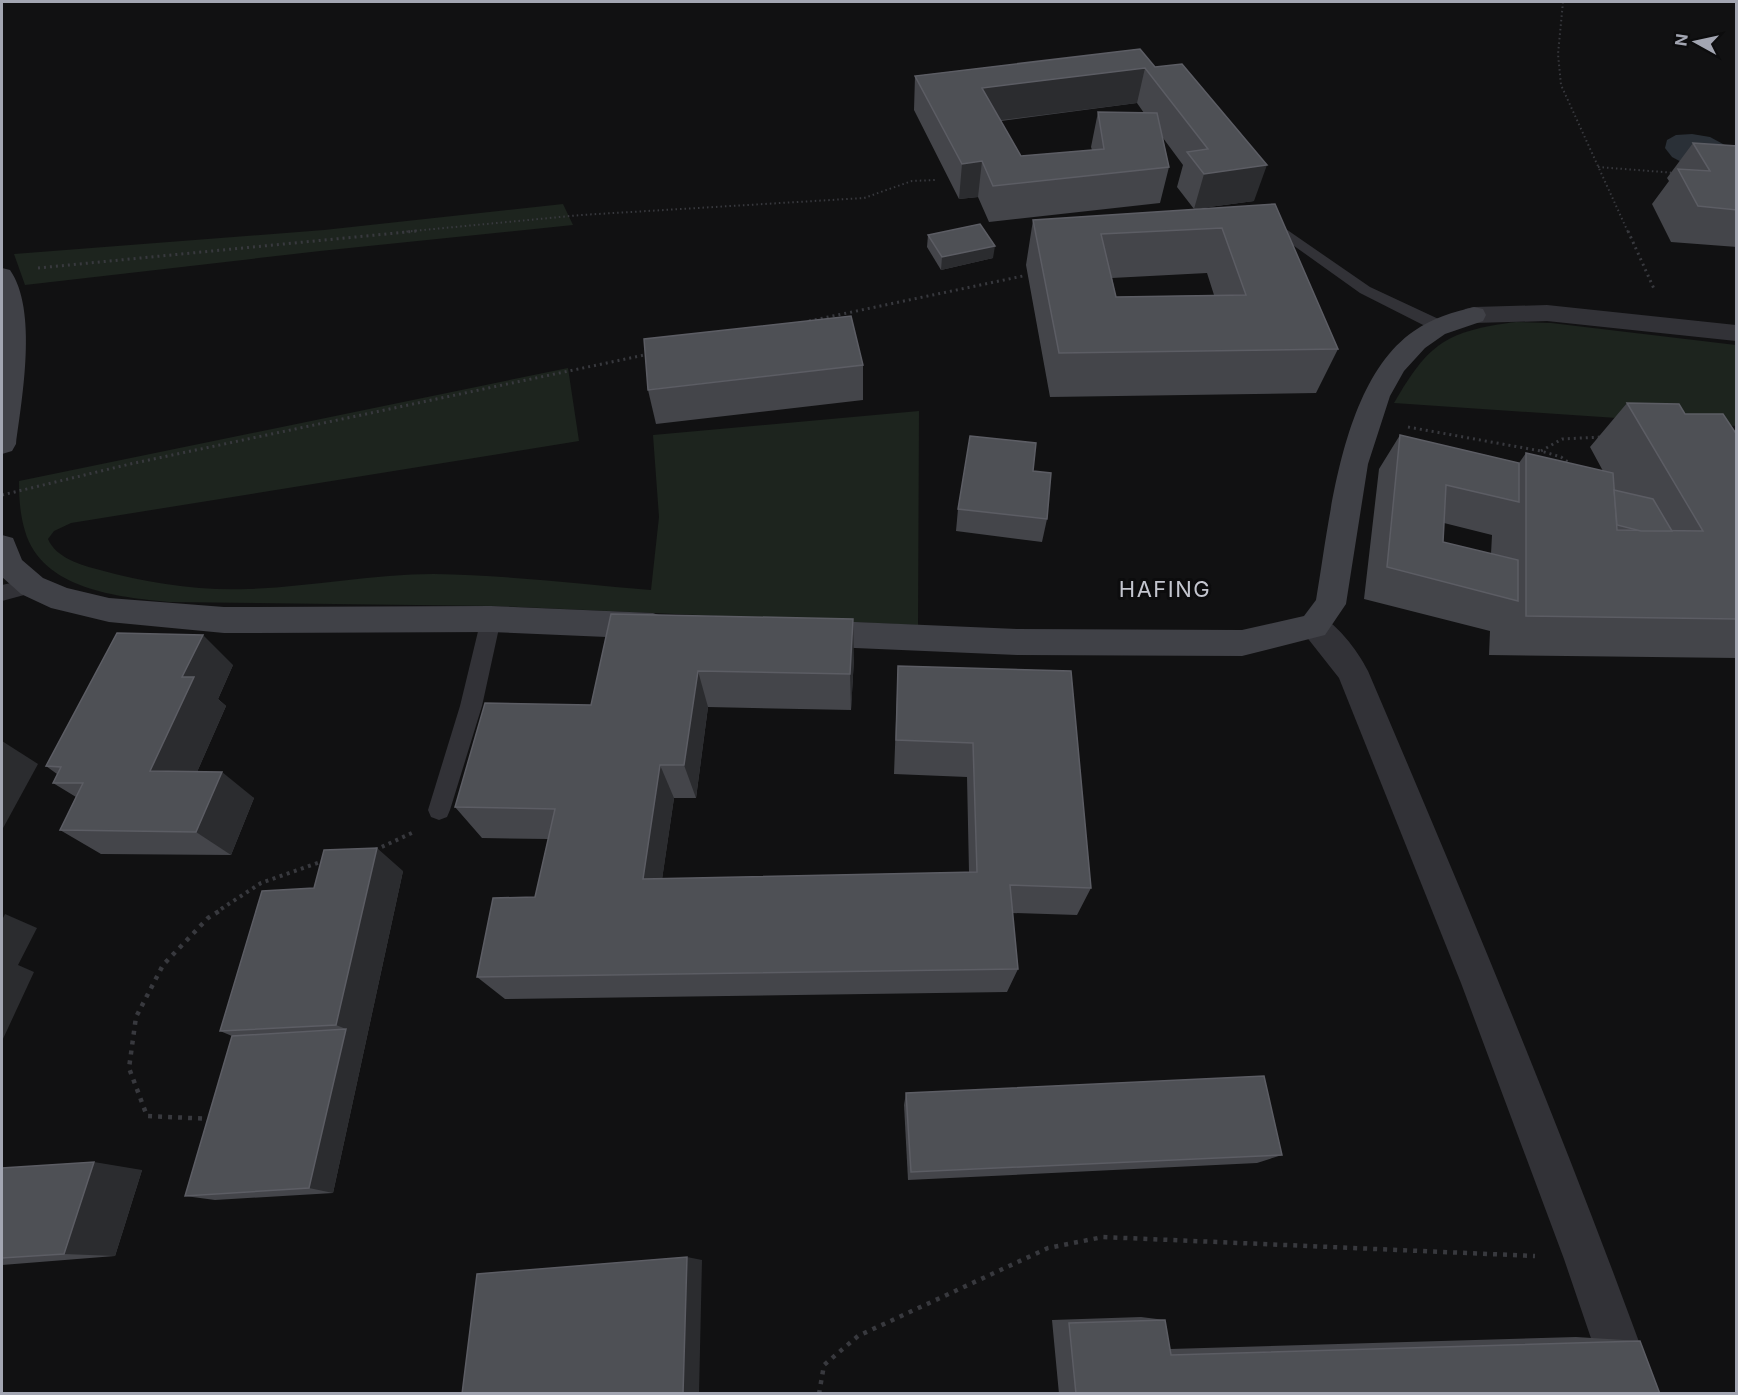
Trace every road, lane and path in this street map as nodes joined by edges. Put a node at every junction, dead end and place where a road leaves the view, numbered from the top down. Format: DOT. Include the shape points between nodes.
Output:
graph roads {
  1 [pos="1563,2"];
  2 [pos="1598,167"];
  3 [pos="1679,173"];
  4 [pos="935,180"];
  5 [pos="1265,219"];
  6 [pos="34,267"];
  7 [pos="2,275"];
  8 [pos="1023,276"];
  9 [pos="803,322"];
  10 [pos="1671,325"];
  11 [pos="1439,326"];
  12 [pos="1737,333"];
  13 [pos="652,354"];
  14 [pos="1366,420"];
  15 [pos="1604,437"];
  16 [pos="2,444"];
  17 [pos="1540,451"];
  18 [pos="1581,471"];
  19 [pos="2,495"];
  20 [pos="2,546"];
  21 [pos="32,586"];
  22 [pos="2,593"];
  23 [pos="491,619"];
  24 [pos="1314,626"];
  25 [pos="682,627"];
  26 [pos="778,631"];
  27 [pos="439,810"];
  28 [pos="365,852"];
  29 [pos="335,858"];
  30 [pos="212,1119"];
  31 [pos="1587,1259"];
  32 [pos="819,1394"];
  33 [pos="1634,1394"];
  1 -- 2 [label="path" via="1556,68"];
  2 -- 3 [label="path"];
  2 -- 10 [label="path"];
  4 -- 6 [label="path" via="912,181 864,198 581,215"];
  5 -- 11 [label="lane" via="1365,290"];
  7 -- 16 [label="street" via="15,332"];
  8 -- 9 [label="path"];
  10 -- 11 [label="street" via="1547,313 1474,315"];
  10 -- 12 [label="street"];
  11 -- 14 [label="street" via="1397,362"];
  13 -- 19 [label="path" via="130,464"];
  14 -- 17 [label="path"];
  14 -- 24 [label="street" via="1331,604"];
  15 -- 17 [label="path" via="1562,439"];
  17 -- 18 [label="path" via="1561,457"];
  20 -- 21 [label="street" via="10,567"];
  21 -- 22 [label="lane"];
  21 -- 23 [label="street" via="62,599 109,610 162,616 224,620"];
  23 -- 25 [label="street"];
  23 -- 27 [label="lane" via="471,706"];
  24 -- 26 [label="street" via="1242,642 1017,642"];
  24 -- 31 [label="street" via="1352,671 1481,983"];
  27 -- 28 [label="path" via="419,829 385,847"];
  29 -- 30 [label="path" via="261,883 208,918 163,965 136,1017 129,1068 147,1116"];
  31 -- 32 [label="path" via="1103,1237 1048,1248 858,1336 824,1365"];
  31 -- 33 [label="street"];
}
